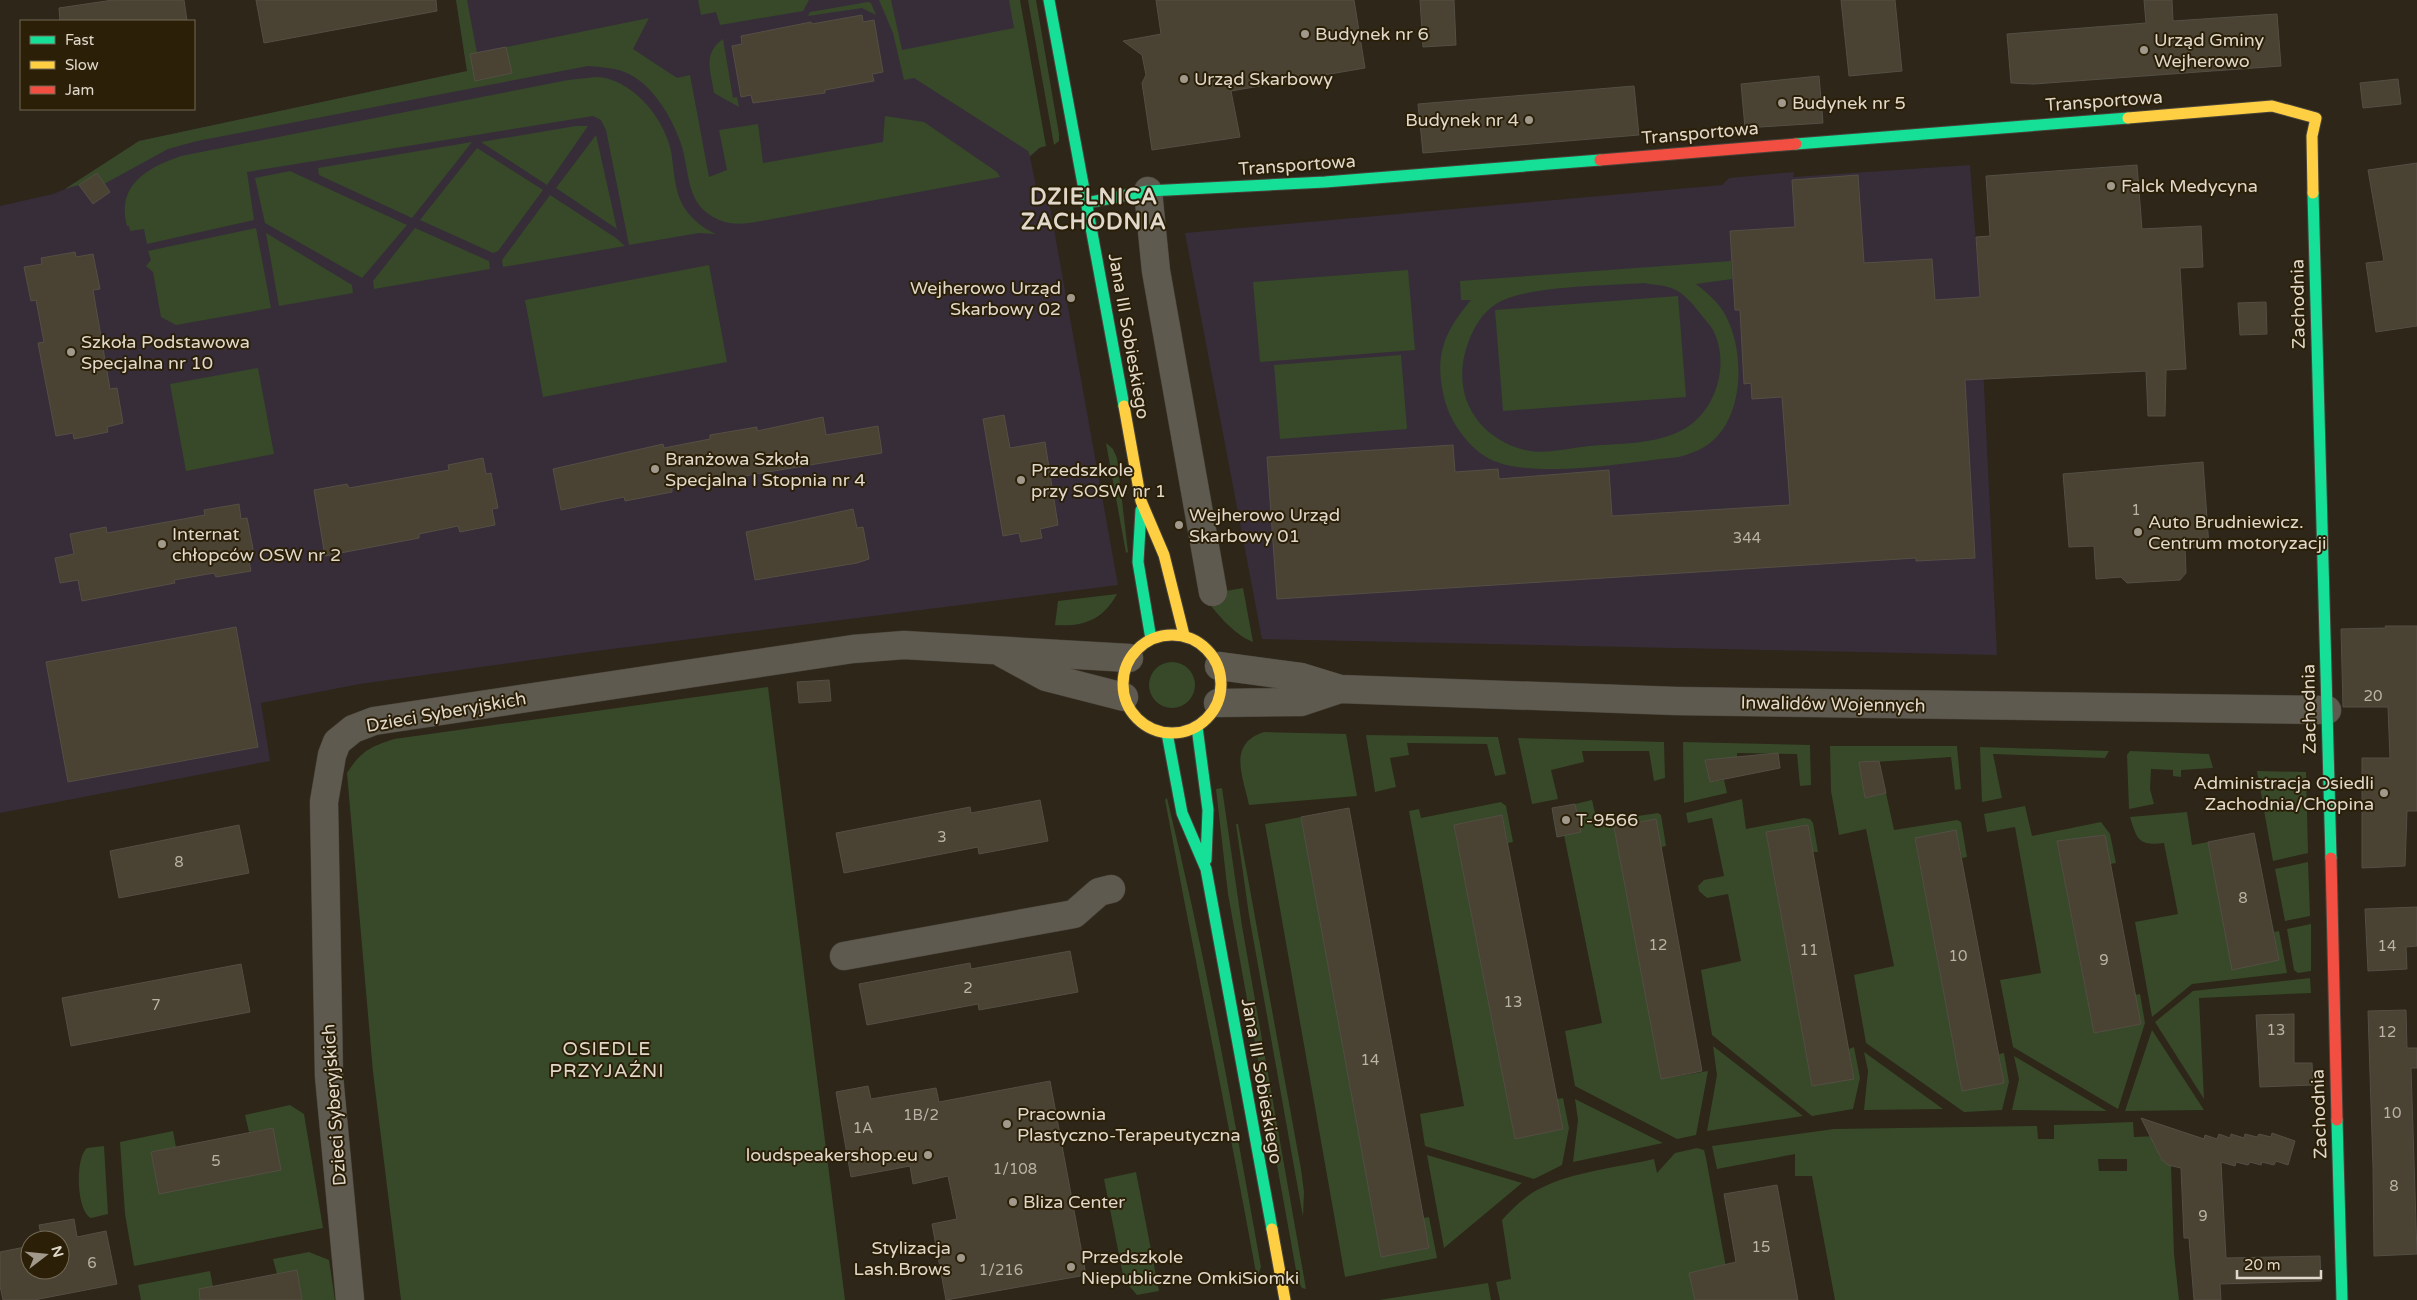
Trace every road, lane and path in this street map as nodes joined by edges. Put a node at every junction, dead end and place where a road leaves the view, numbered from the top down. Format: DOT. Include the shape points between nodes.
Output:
graph roads {
  1 [pos="1049,0"];
  2 [pos="2316,118"];
  3 [pos="1148,191"];
  4 [pos="1086,202"];
  5 [pos="1141,501"];
  6 [pos="1214,592"];
  7 [pos="1184,635"];
  8 [pos="1151,639"];
  9 [pos="996,649"];
  10 [pos="1129,658"];
  11 [pos="1219,666"];
  12 [pos="1340,689"];
  13 [pos="1124,697"];
  14 [pos="1218,703"];
  15 [pos="2327,710"];
  16 [pos="1197,727"];
  17 [pos="1167,733"];
  18 [pos="1206,869"];
  19 [pos="1111,889"];
  20 [pos="844,956"];
  21 [pos="350,1300"];
  22 [pos="1285,1300"];
  23 [pos="2342,1300"];
  1 -- 4 [label="street, Jana III Sobieskiego"];
  2 -- 3 [label="street, Transportowa" via="2272,106 1325,182"];
  2 -- 15 [label="street, Zachodnia" via="2312,136"];
  3 -- 4 [label="street, Transportowa"];
  3 -- 6 [label="street" via="1156,271"];
  4 -- 5 [label="street, Jana III Sobieskiego"];
  5 -- 7 [label="street, Jana III Sobieskiego" via="1164,555"];
  5 -- 8 [label="street, Jana III Sobieskiego" via="1138,562"];
  7 -- 8 [label="street" via="1167,634"];
  7 -- 11 [label="street" via="1211,652"];
  8 -- 10 [label="street"];
  9 -- 10 [label="street, Dzieci Syberyjskich"];
  9 -- 13 [label="street, Dzieci Syberyjskich" via="1046,677"];
  9 -- 21 [label="street, Dzieci Syberyjskich" via="904,645 853,649 374,721 353,729 337,742 328,769 324,802 329,1067"];
  10 -- 13 [label="street" via="1122,683"];
  11 -- 12 [label="street, Inwalidów Wojennych" via="1301,677"];
  11 -- 14 [label="street" via="1222,678"];
  12 -- 14 [label="street, Inwalidów Wojennych" via="1301,702"];
  12 -- 15 [label="street, Inwalidów Wojennych" via="1676,701"];
  13 -- 17 [label="street" via="1133,714 1148,727"];
  14 -- 16 [label="street" via="1210,716"];
  15 -- 23 [label="street, Zachodnia"];
  16 -- 17 [label="street" via="1182,733"];
  16 -- 18 [label="street, Jana III Sobieskiego" via="1208,810"];
  17 -- 18 [label="street, Jana III Sobieskiego" via="1182,813"];
  18 -- 22 [label="street, Jana III Sobieskiego"];
  19 -- 20 [label="street" via="1099,892 1074,914"];
}
